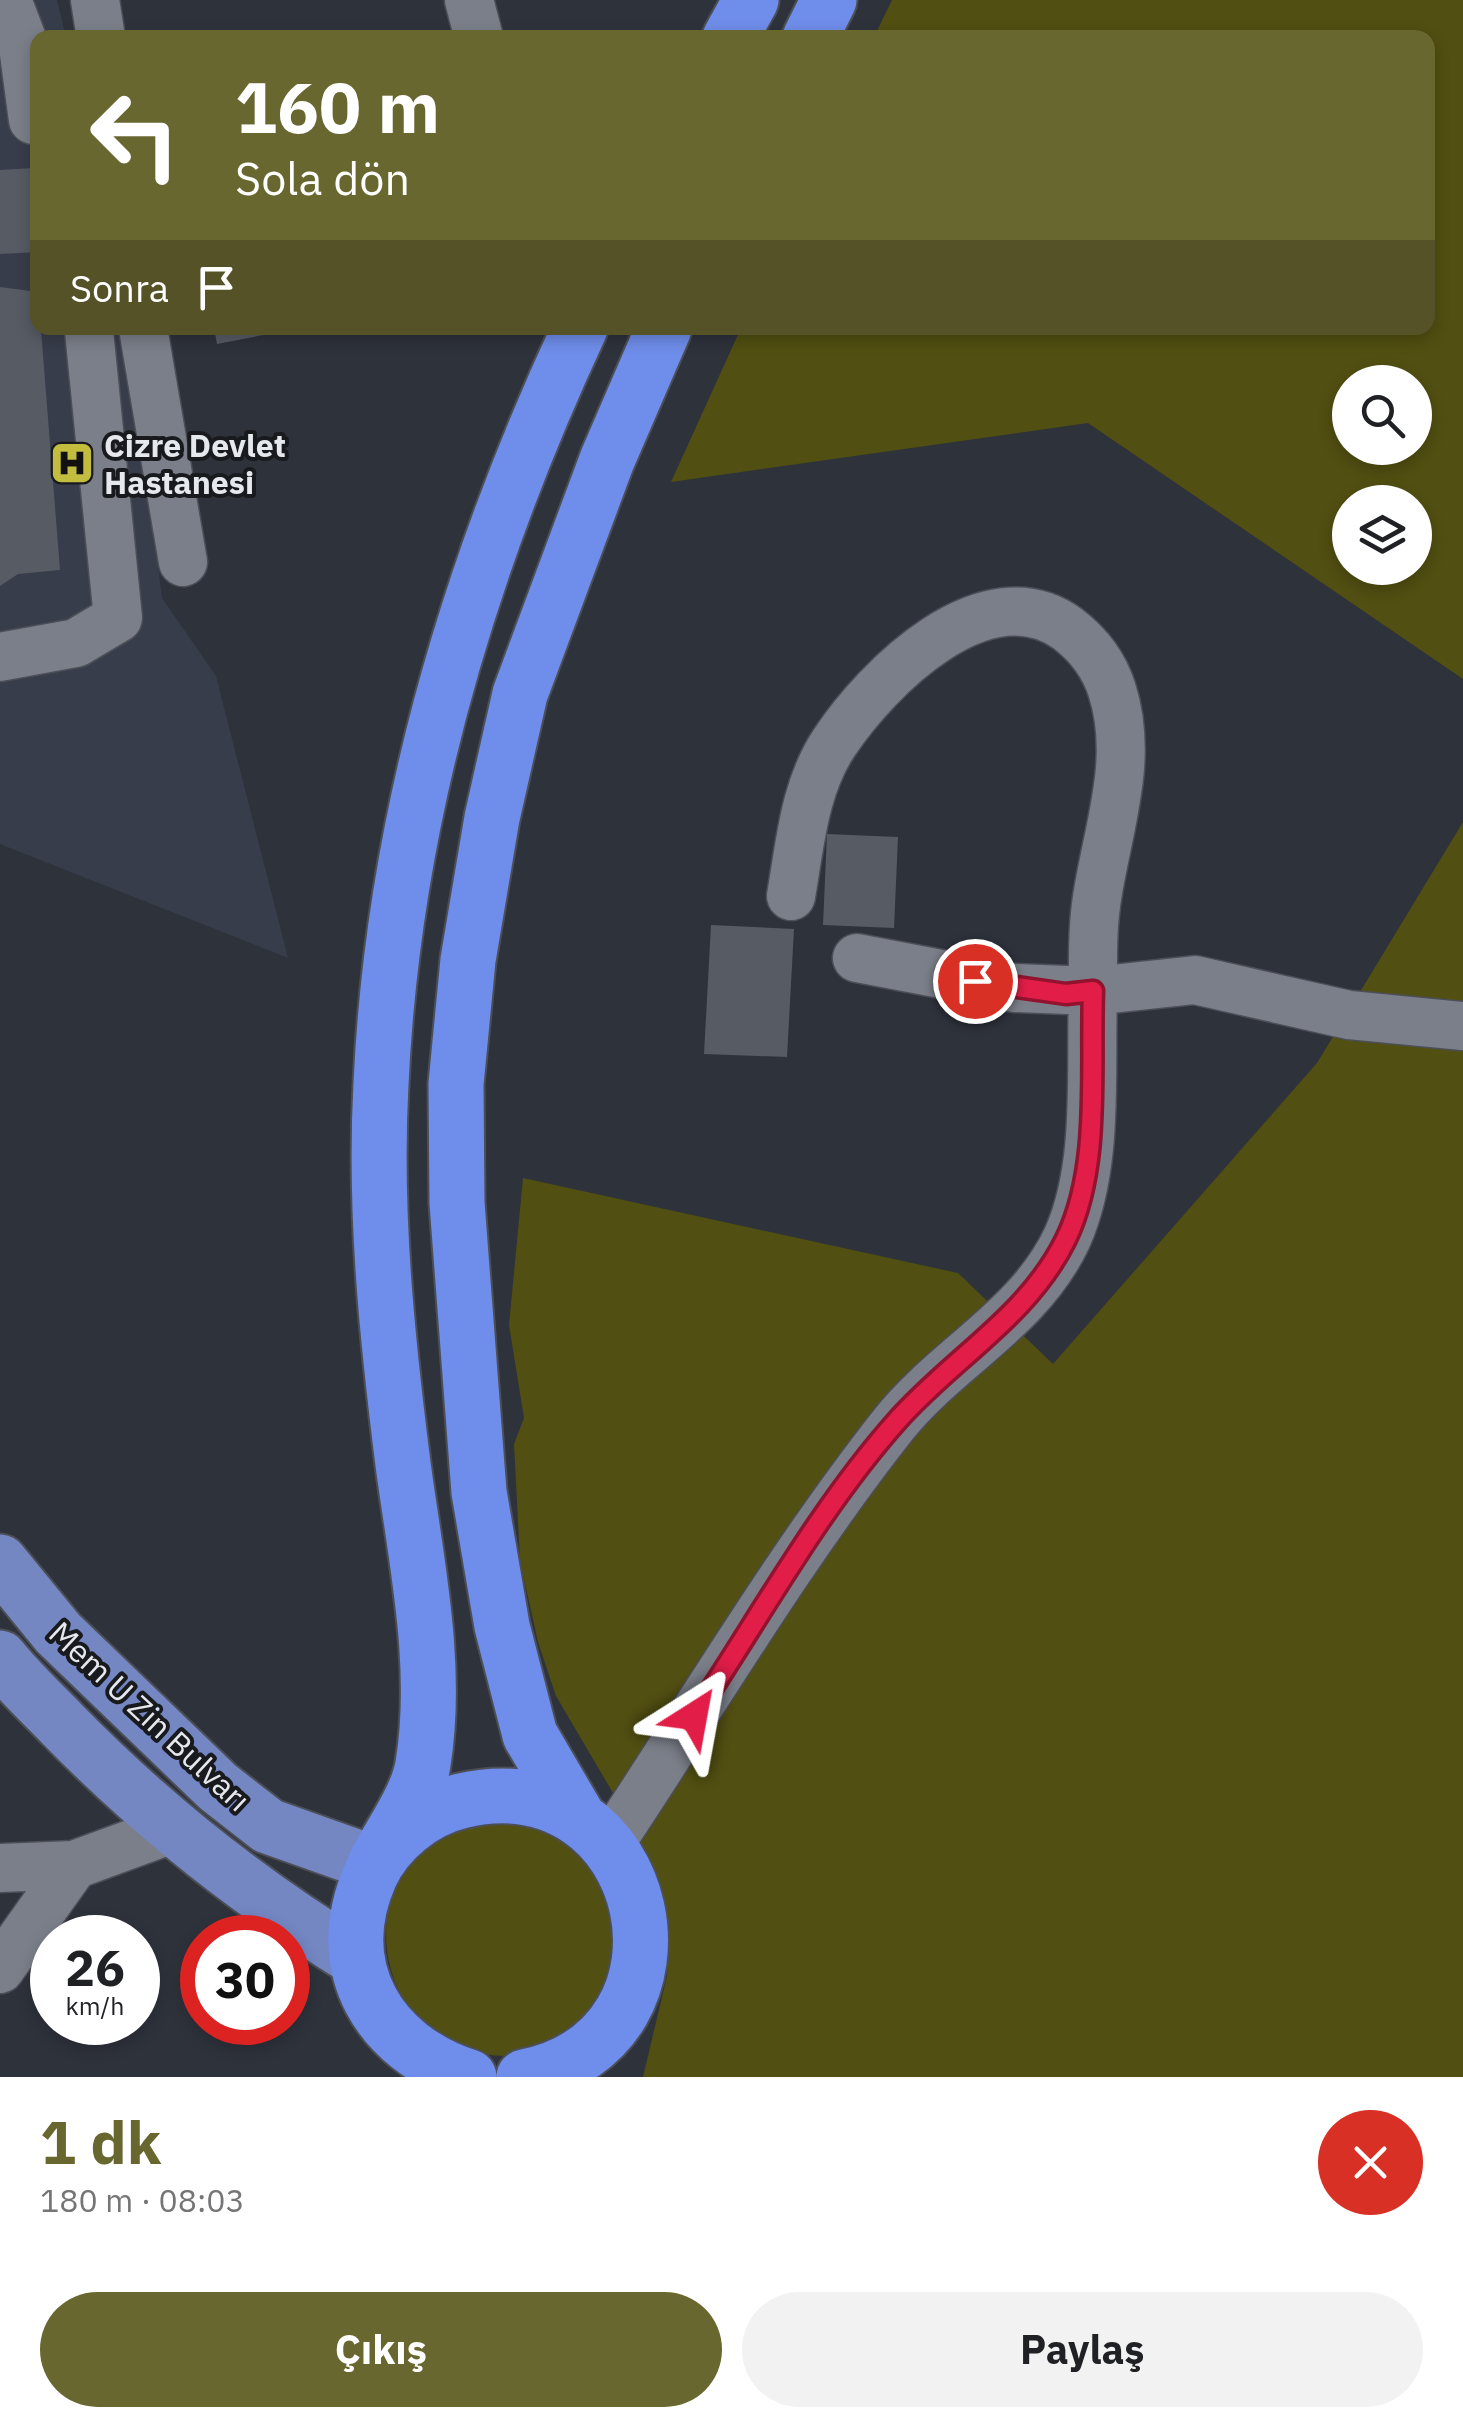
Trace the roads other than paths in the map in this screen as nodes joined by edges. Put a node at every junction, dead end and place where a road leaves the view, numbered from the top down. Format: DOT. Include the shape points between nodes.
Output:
graph roads {
  1 [pos="8,0"];
  2 [pos="95,0"];
  3 [pos="470,0"];
  4 [pos="750,0"];
  5 [pos="829,0"];
  6 [pos="99,30"];
  7 [pos="479,30"];
  8 [pos="734,30"];
  9 [pos="814,30"];
  10 [pos="30,104"];
  11 [pos="89,335"];
  12 [pos="144,335"];
  13 [pos="577,335"];
  14 [pos="661,335"];
  15 [pos="183,562"];
  16 [pos="0,656"];
  17 [pos="792,896"];
  18 [pos="858,958"];
  19 [pos="1093,991"];
  20 [pos="1463,1026"];
  21 [pos="0,1562"];
  22 [pos="0,1658"];
  23 [pos="172,1829"];
  24 [pos="593,1831"];
  25 [pos="376,1864"];
  26 [pos="74,1865"];
  27 [pos="0,1868"];
  28 [pos="357,1960"];
  29 [pos="0,1969"];
  30 [pos="638,1972"];
  31 [pos="416,2062"];
  32 [pos="469,2077"];
  33 [pos="524,2077"];
  34 [pos="612,2077"];
  1 -- 10 [label="street" via="22,39"];
  2 -- 6 [label="street"];
  3 -- 7 [label="street"];
  4 -- 8 [label="highway"];
  5 -- 9 [label="highway"];
  11 -- 16 [label="street" via="118,618 76,644"];
  12 -- 15 [label="street"];
  13 -- 25 [label="highway" via="487,553 450,667 417,805 395,947 380,1083 380,1205 387,1338 426,1640 428,1712 422,1769"];
  14 -- 24 [label="highway" via="520,694 468,960 456,1084 459,1242 482,1512 502,1626 530,1734"];
  17 -- 19 [label="street" via="808,800 832,746 870,698 944,634 1004,611 1033,612 1079,637 1098,660 1120,730 1120,792 1097,898"];
  18 -- 19 [label="street" via="1014,988"];
  19 -- 20 [label="street" via="1195,980 1349,1015"];
  19 -- 24 [label="street" via="1087,1156 1067,1237 1012,1315 896,1421"];
  21 -- 25 [label="main road, Mem U Zin Bulvarı" via="58,1634 218,1788 268,1826"];
  22 -- 23 [label="main road, Mem U Zin Bulvarı"];
  23 -- 26 [label="street"];
  23 -- 28 [label="main road, Mem U Zin Bulvarı" via="275,1909"];
  24 -- 25 [label="highway" via="536,1799 490,1794 445,1805 405,1829"];
  24 -- 30 [label="highway" via="632,1883 643,1928"];
  25 -- 28 [label="highway" via="356,1926"];
  26 -- 27 [label="street"];
  26 -- 29 [label="street"];
  28 -- 31 [label="highway" via="375,2008"];
  30 -- 33 [label="highway" via="604,2035 576,2058"];
  30 -- 34 [label="highway"];
  31 -- 32 [label="highway"];
}
